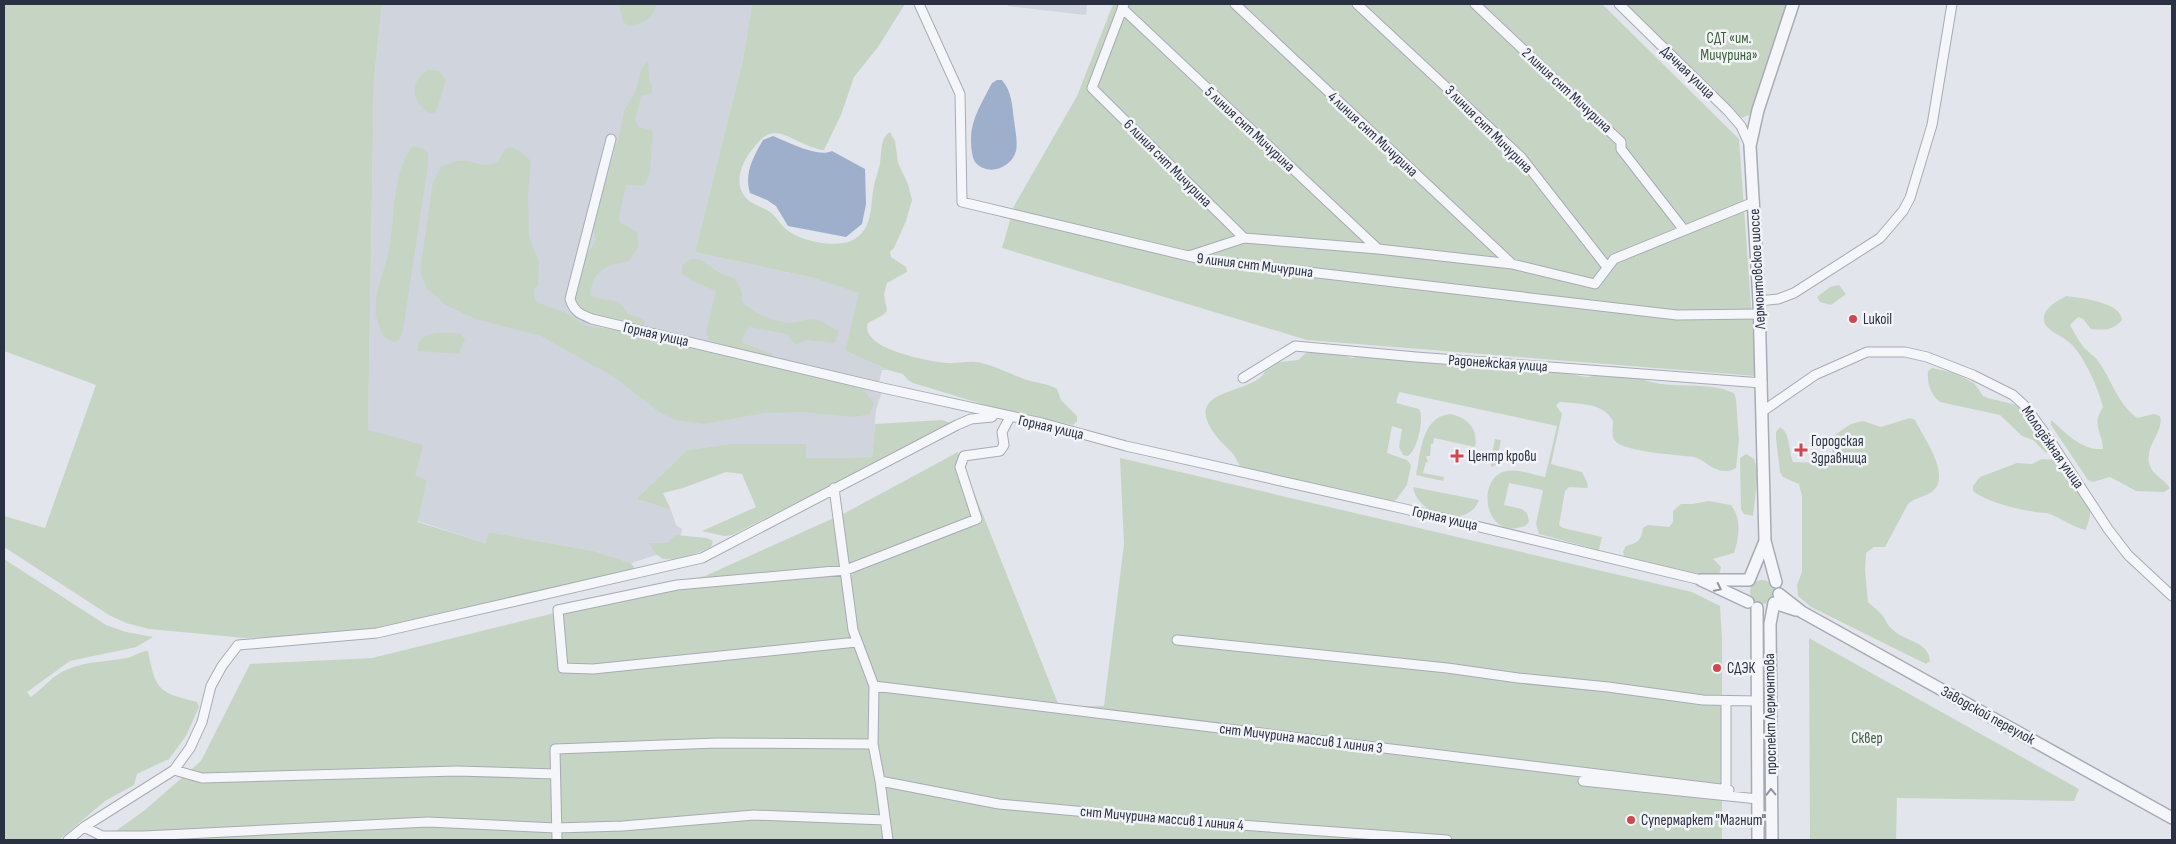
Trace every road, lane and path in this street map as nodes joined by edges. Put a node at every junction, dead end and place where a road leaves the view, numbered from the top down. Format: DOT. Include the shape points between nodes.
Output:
graph roads {
  1 [pos="919,4"];
  2 [pos="1235,4"];
  3 [pos="1357,4"];
  4 [pos="1475,4"];
  5 [pos="1619,4"];
  6 [pos="1793,4"];
  7 [pos="1952,4"];
  8 [pos="1123,6"];
  9 [pos="610,139"];
  10 [pos="1750,146"];
  11 [pos="1754,202"];
  12 [pos="1684,230"];
  13 [pos="1244,238"];
  14 [pos="1378,249"];
  15 [pos="1189,256"];
  16 [pos="1512,264"];
  17 [pos="1607,267"];
  18 [pos="1759,301"];
  19 [pos="1760,314"];
  20 [pos="1243,378"];
  21 [pos="1762,383"];
  22 [pos="1763,411"];
  23 [pos="1010,417"];
  24 [pos="834,488"];
  25 [pos="1765,541"];
  26 [pos="846,570"];
  27 [pos="1701,580"];
  28 [pos="1749,580"];
  29 [pos="1776,593"];
  30 [pos="2172,596"];
  31 [pos="1753,605"];
  32 [pos="1802,612"];
  33 [pos="1770,624"];
  34 [pos="1177,640"];
  35 [pos="857,642"];
  36 [pos="874,686"];
  37 [pos="1757,701"];
  38 [pos="1726,702"];
  39 [pos="873,744"];
  40 [pos="174,770"];
  41 [pos="555,774"];
  42 [pos="1583,781"];
  43 [pos="880,782"];
  44 [pos="1758,799"];
  45 [pos="2172,818"];
  46 [pos="885,820"];
  47 [pos="84,827"];
  48 [pos="556,828"];
  49 [pos="68,840"];
  50 [pos="557,840"];
  51 [pos="888,840"];
  52 [pos="1446,840"];
  53 [pos="1758,840"];
  54 [pos="1772,840"];
  1 -- 15 [label="street, 9 линия снт Мичурина" via="960,94 962,202"];
  2 -- 16 [label="street, 4 линия снт Мичурина"];
  3 -- 17 [label="street, 3 линия снт Мичурина" via="1521,157"];
  4 -- 12 [label="street, 2 линия снт Мичурина" via="1621,142 1621,149"];
  5 -- 10 [label="street, Дачная улица" via="1728,111 1741,126"];
  6 -- 10 [label="street, Лермонтовское шоссе" via="1758,110"];
  7 -- 18 [label="street" via="1932,125 1903,211 1880,238 1794,293"];
  8 -- 13 [label="street, 6 линия снт Мичурина" via="1092,88"];
  8 -- 14 [label="street, 5 линия снт Мичурина"];
  9 -- 23 [label="street, Горная улица" via="570,299 578,314"];
  10 -- 11 [label="street, Лермонтовское шоссе"];
  11 -- 12 [label="street"];
  11 -- 18 [label="street, Лермонтовское шоссе"];
  12 -- 17 [label="street" via="1614,259"];
  13 -- 14 [label="street"];
  13 -- 15 [label="street"];
  14 -- 16 [label="street"];
  15 -- 19 [label="street, 9 линия снт Мичурина" via="1677,315"];
  16 -- 17 [label="street" via="1595,284"];
  18 -- 19 [label="street, Лермонтовское шоссе"];
  19 -- 21 [label="street, Лермонтовское шоссе"];
  20 -- 21 [label="street, Радонежская улица" via="1294,346"];
  21 -- 22 [label="street, Лермонтовское шоссе"];
  22 -- 25 [label="street, Лермонтовское шоссе"];
  22 -- 30 [label="street, Молодёжная улица" via="1815,375 1867,352 1905,352 1927,356 1973,375 2025,406 2108,530"];
  23 -- 24 [label="street" via="971,419"];
  23 -- 26 [label="street" via="1002,432 1004,445 1000,451 964,456 960,467 977,519"];
  23 -- 27 [label="street, Горная улица"];
  24 -- 26 [label="street"];
  24 -- 40 [label="street" via="702,558 377,633 238,645 211,686 202,722 190,748"];
  25 -- 28 [label="street"];
  25 -- 29 [label="street"];
  26 -- 35 [label="street"];
  26 -- 35 [label="street" via="677,585 558,610 563,668 593,668"];
  27 -- 28 [label="street"];
  27 -- 31 [label="street, one-way"];
  28 -- 29 [label="street" via="1763,575 1772,578"];
  28 -- 31 [label="street" via="1745,589"];
  29 -- 31 [label="street" via="1766,608"];
  29 -- 32 [label="street, Заводской переулок"];
  29 -- 33 [label="street, проспект Лермонтова"];
  31 -- 37 [label="street, проспект Лермонтова"];
  32 -- 33 [label="street" via="1781,615"];
  32 -- 45 [label="street, Заводской переулок"];
  54 -- 33 [label="street, проспект Лермонтова, one-way"];
  34 -- 38 [label="street"];
  35 -- 36 [label="street"];
  36 -- 38 [label="street, снт Мичурина массив 1 линия 3" via="1728,789"];
  36 -- 39 [label="street"];
  37 -- 38 [label="street"];
  37 -- 44 [label="street, проспект Лермонтова"];
  39 -- 41 [label="street" via="717,743 555,749"];
  39 -- 43 [label="street"];
  40 -- 41 [label="street" via="202,778 457,771"];
  40 -- 47 [label="street"];
  41 -- 48 [label="street"];
  42 -- 44 [label="street"];
  43 -- 46 [label="street"];
  43 -- 52 [label="street, снт Мичурина массив 1 линия 4" via="999,804"];
  44 -- 53 [label="street, проспект Лермонтова"];
  46 -- 48 [label="street" via="754,816"];
  46 -- 51 [label="street"];
  47 -- 48 [label="street" via="102,836 428,822"];
  47 -- 49 [label="street"];
  48 -- 50 [label="street"];
}
